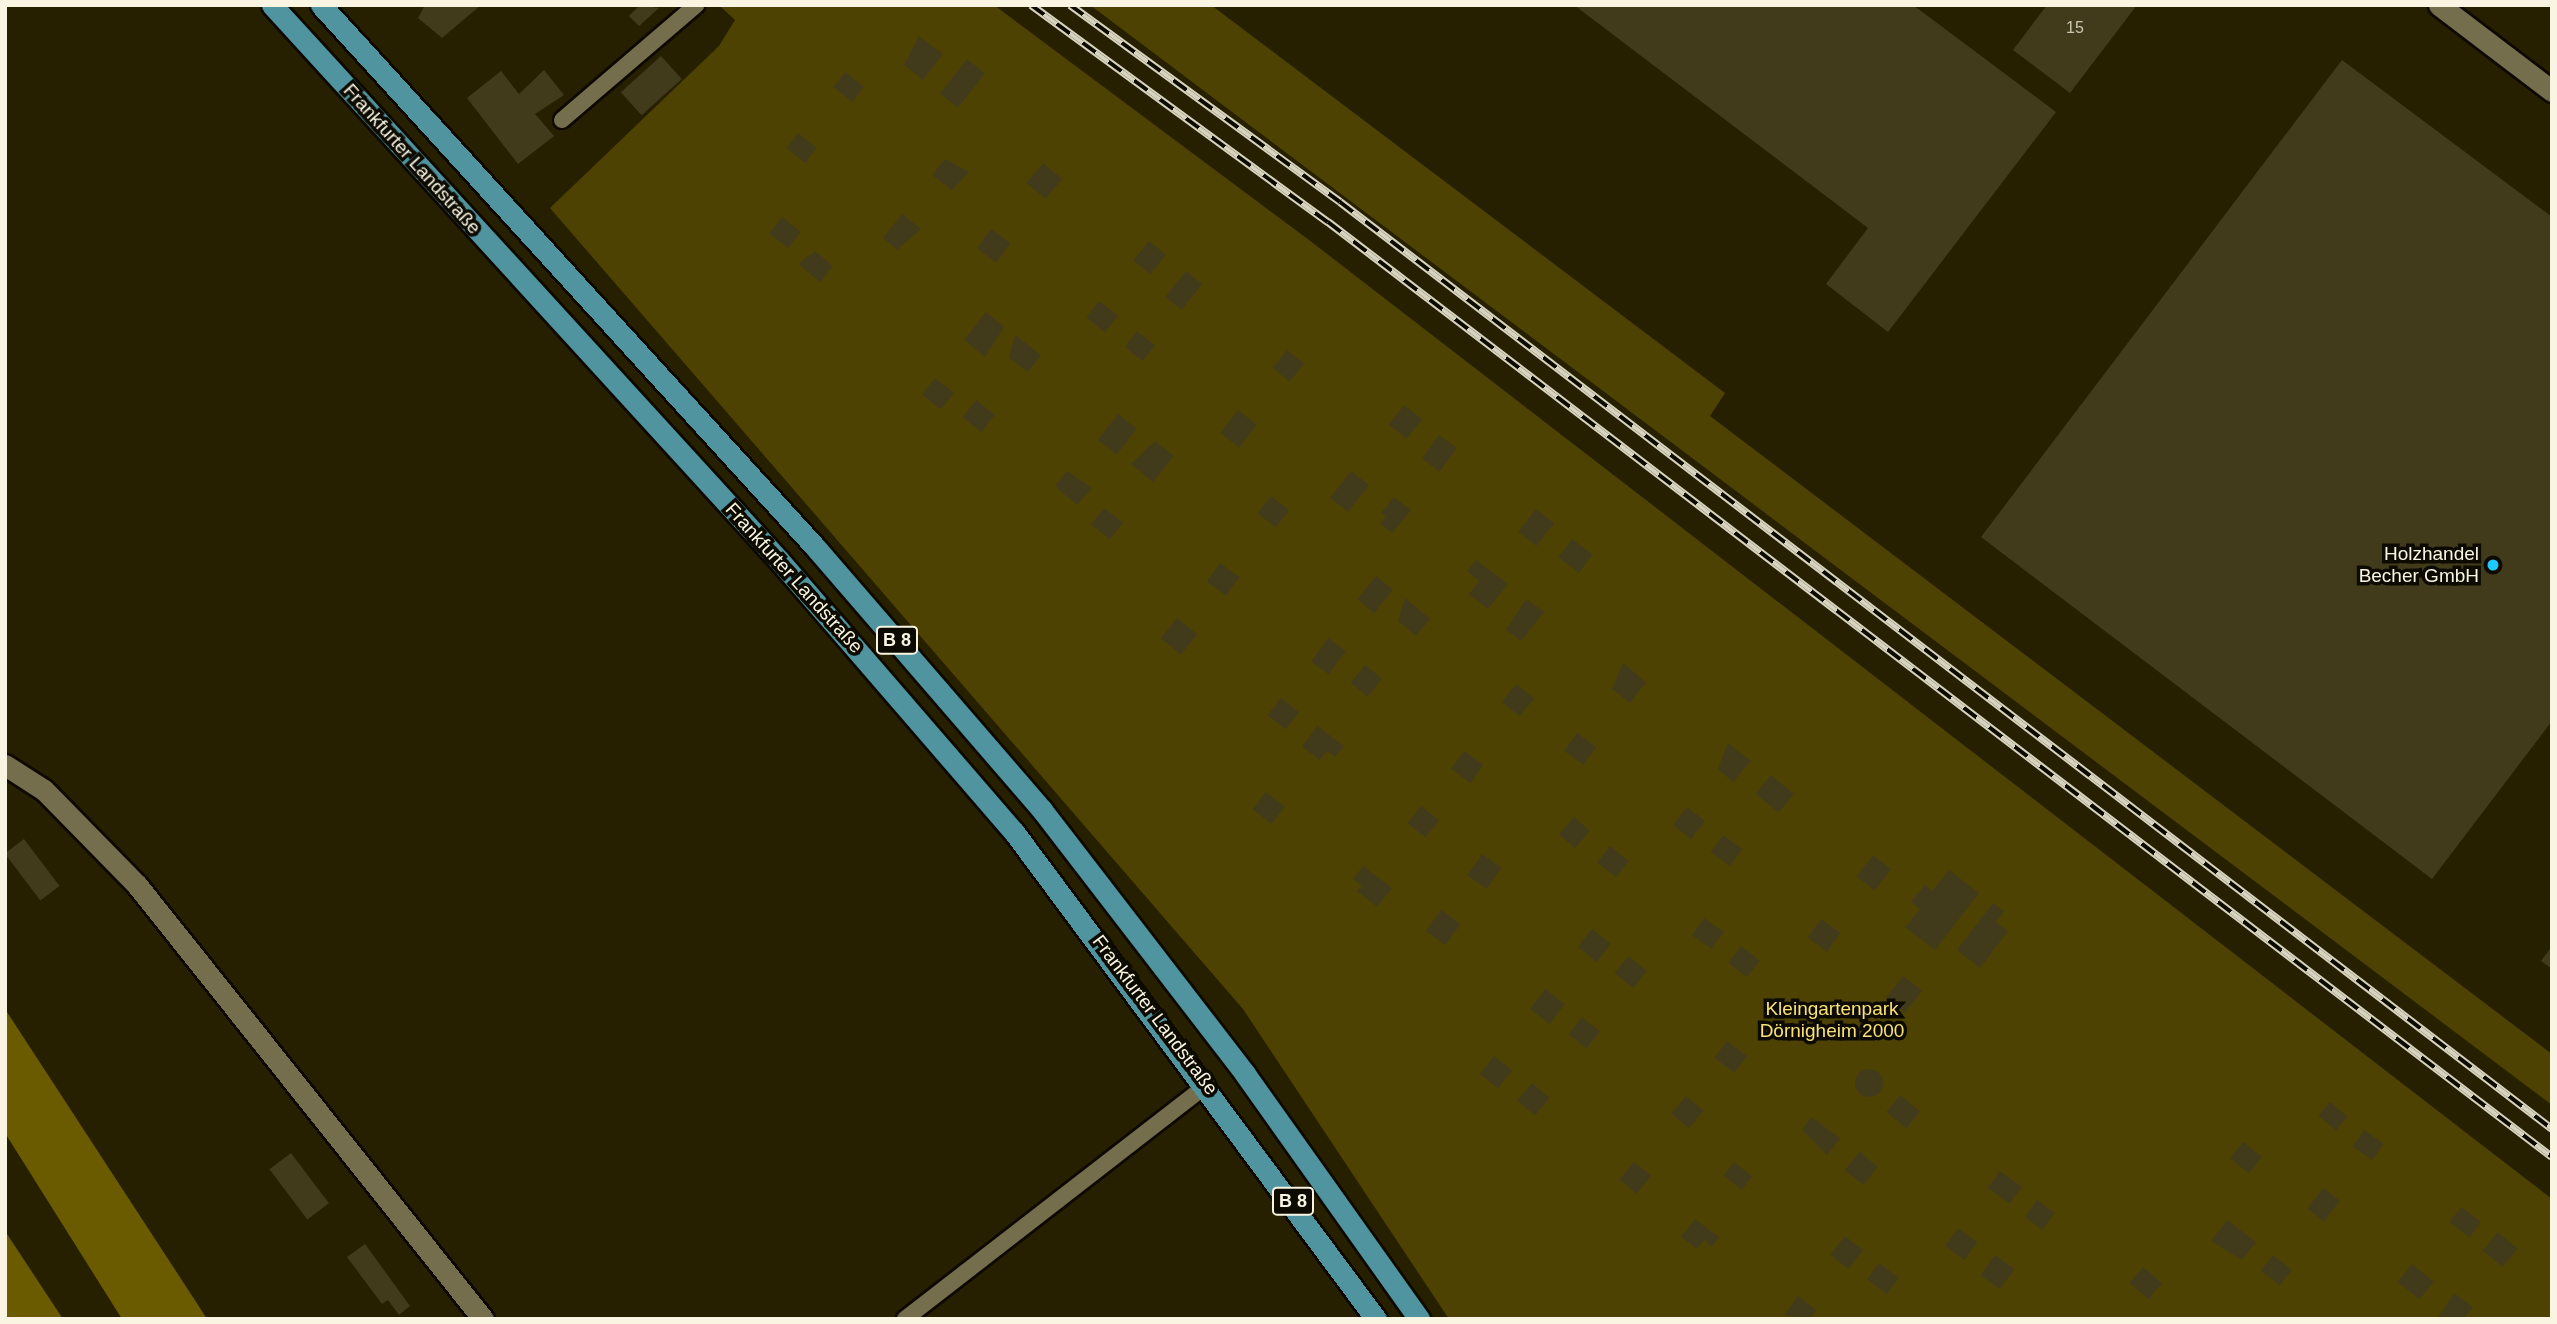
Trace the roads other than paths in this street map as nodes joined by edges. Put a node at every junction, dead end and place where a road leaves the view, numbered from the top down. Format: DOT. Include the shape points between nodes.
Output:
graph roads {
  1 [pos="272,5"];
  2 [pos="321,5"];
  3 [pos="2439,5"];
  4 [pos="696,6"];
  5 [pos="2552,91"];
  6 [pos="562,120"];
  7 [pos="5,765"];
  8 [pos="1207,1085"];
  9 [pos="483,1319"];
  10 [pos="905,1319"];
  11 [pos="1376,1319"];
  12 [pos="1419,1319"];
  1 -- 8 [label="main road, Frankfurter Landstraße / B 8" via="890,685 1014,832"];
  2 -- 12 [label="main road, Frankfurter Landstraße / B 8" via="817,548 1015,778 1237,1063"];
  3 -- 5 [label="street"];
  4 -- 6 [label="lane"];
  7 -- 9 [label="street" via="44,790 136,885"];
  8 -- 10 [label="lane"];
  8 -- 11 [label="main road, Frankfurter Landstraße / B 8"];
}
